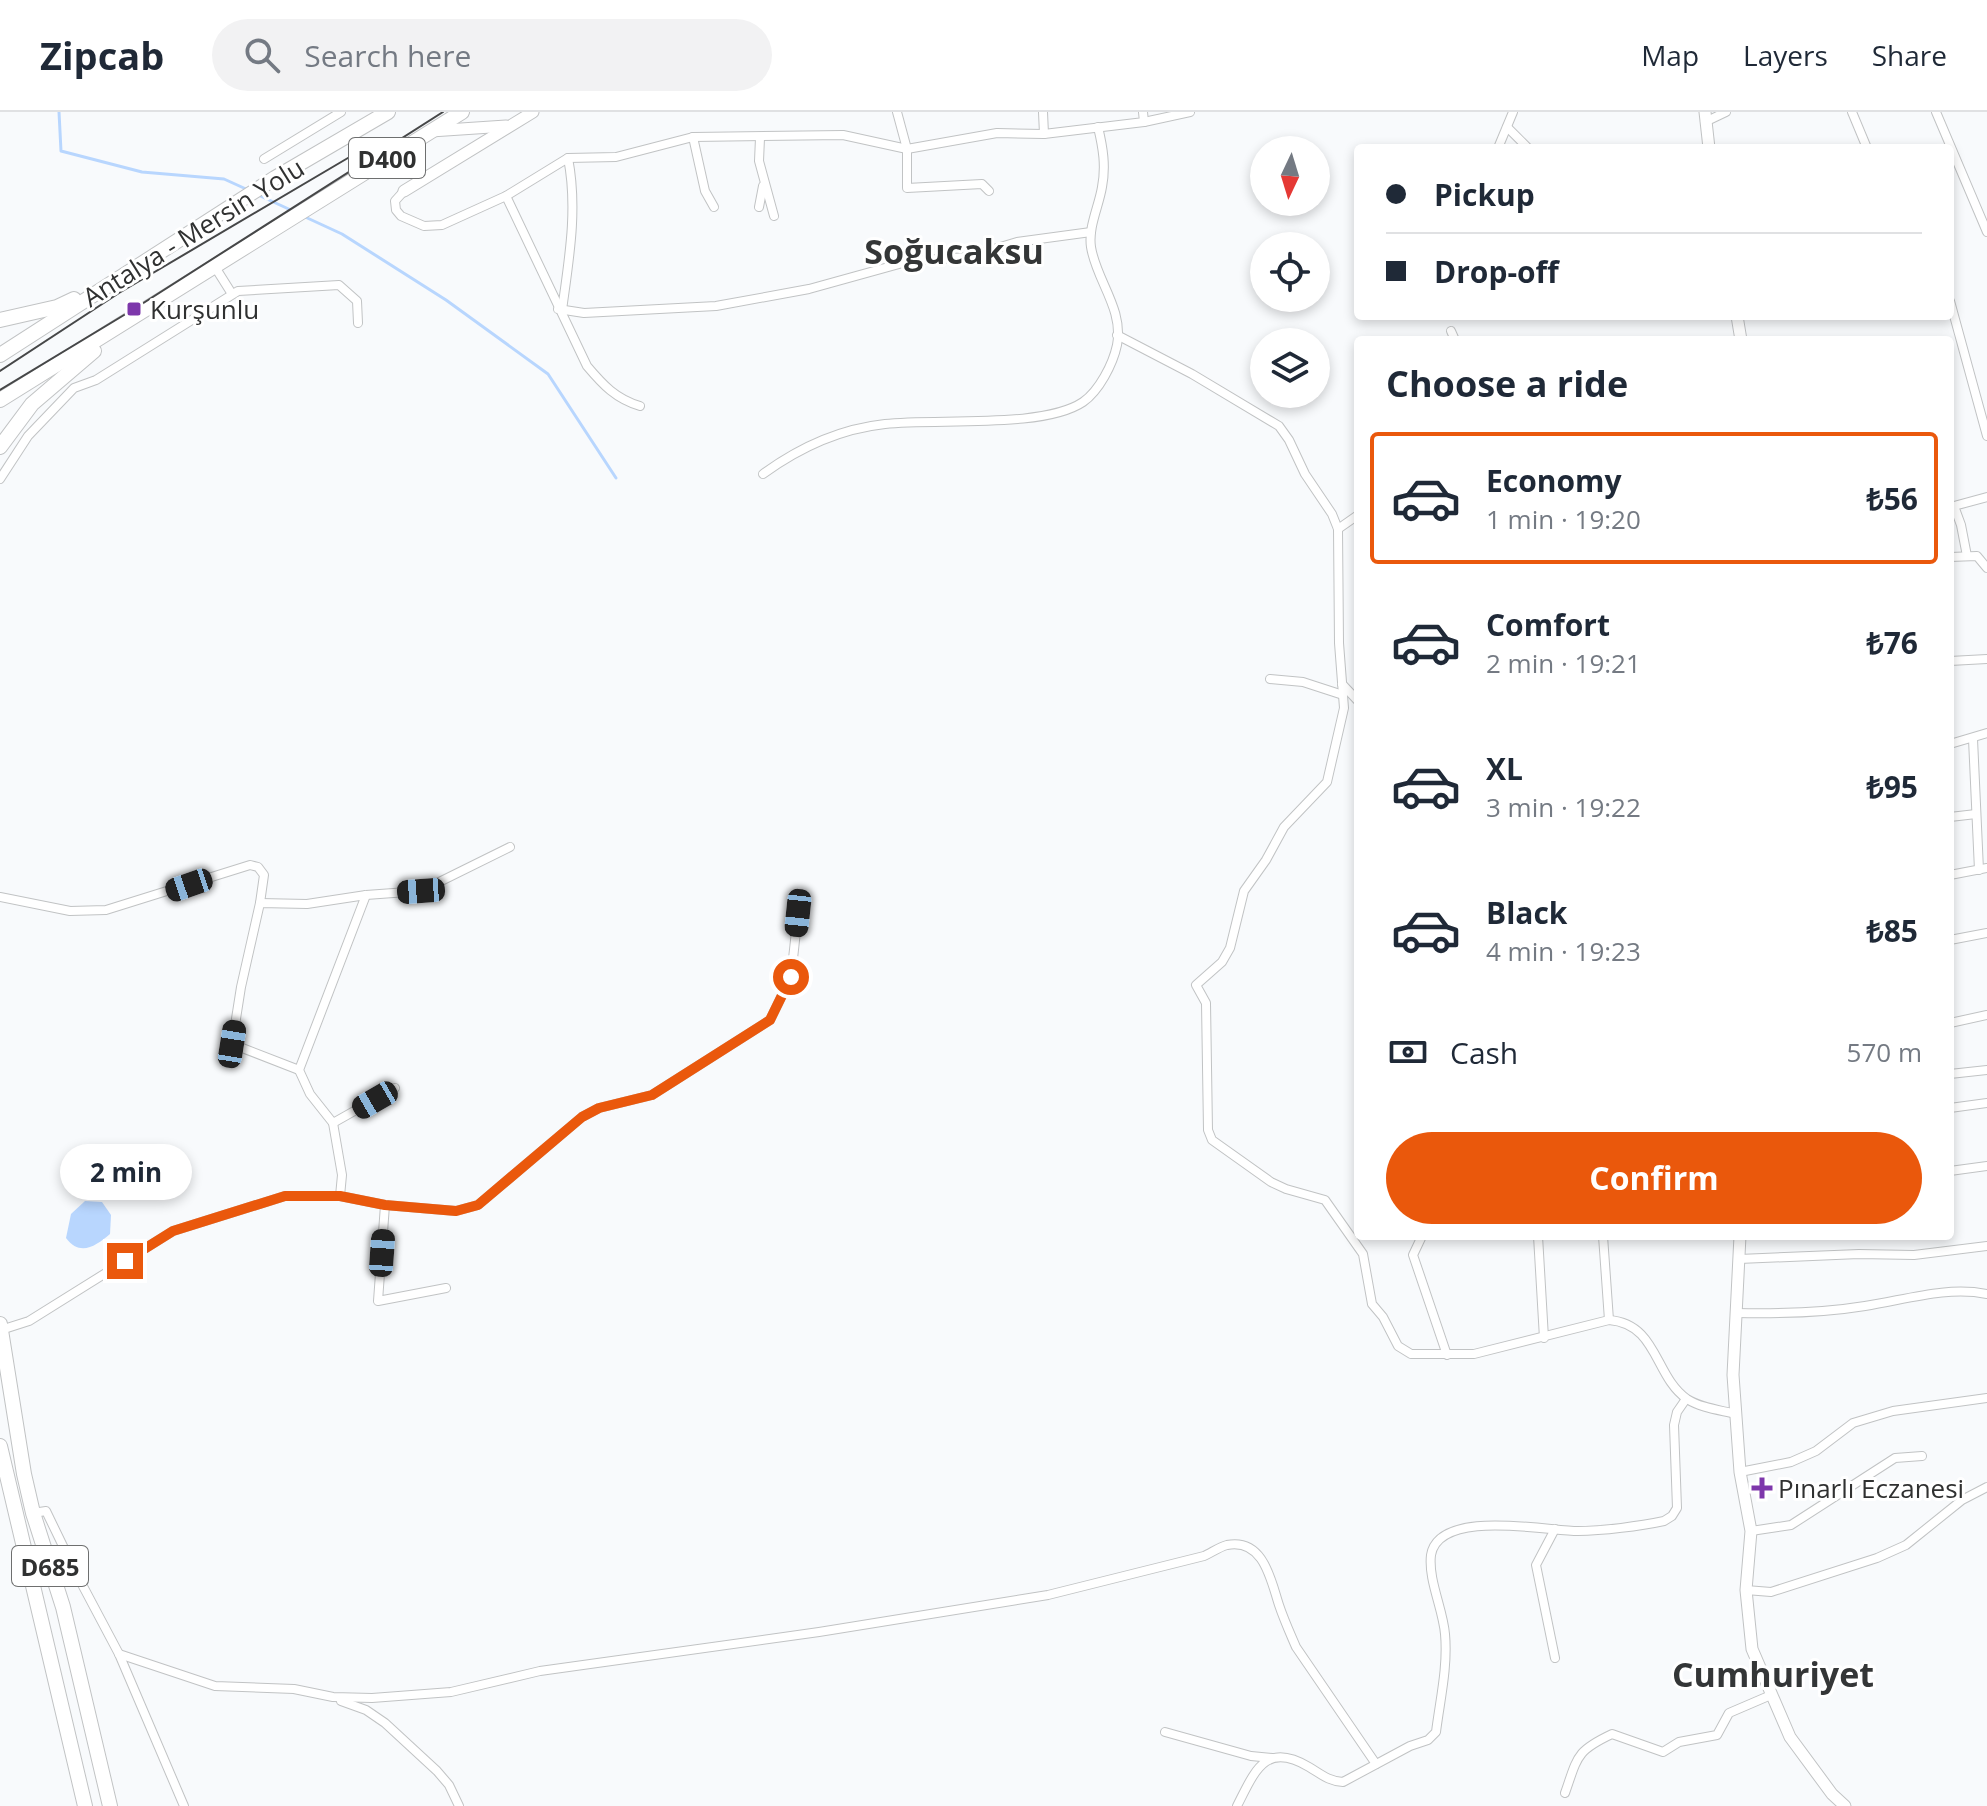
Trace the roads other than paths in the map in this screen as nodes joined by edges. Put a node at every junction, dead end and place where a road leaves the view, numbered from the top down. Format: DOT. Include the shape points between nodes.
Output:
graph roads {
  1 [pos="341,112"];
  2 [pos="388,112"];
  3 [pos="462,112"];
  4 [pos="533,112"];
  5 [pos="897,112"];
  6 [pos="1043,112"];
  7 [pos="1190,112"];
  8 [pos="1513,112"];
  9 [pos="1726,112"];
  10 [pos="1852,112"];
  11 [pos="1936,112"];
  12 [pos="1143,117"];
  13 [pos="1705,117"];
  14 [pos="510,126"];
  15 [pos="1098,127"];
  16 [pos="1507,127"];
  17 [pos="431,131"];
  18 [pos="1044,134"];
  19 [pos="693,137"];
  20 [pos="760,138"];
  21 [pos="1500,144"];
  22 [pos="1524,144"];
  23 [pos="1708,144"];
  24 [pos="1865,144"];
  25 [pos="1950,144"];
  26 [pos="907,149"];
  27 [pos="1954,154"];
  28 [pos="568,158"];
  29 [pos="264,159"];
  30 [pos="764,181"];
  31 [pos="404,191"];
  32 [pos="989,191"];
  33 [pos="506,196"];
  34 [pos="714,207"];
  35 [pos="759,207"];
  36 [pos="774,216"];
  37 [pos="1091,232"];
  38 [pos="1987,232"];
  39 [pos="215,267"];
  40 [pos="122,278"];
  41 [pos="232,294"];
  42 [pos="560,309"];
  43 [pos="141,314"];
  44 [pos="1954,316"];
  45 [pos="0,320"];
  46 [pos="358,323"];
  47 [pos="1117,335"];
  48 [pos="0,355"];
  49 [pos="0,400"];
  50 [pos="640,406"];
  51 [pos="1987,436"];
  52 [pos="0,447"];
  53 [pos="763,474"];
  54 [pos="0,479"];
  55 [pos="1987,497"];
  56 [pos="1954,505"];
  57 [pos="1954,509"];
  58 [pos="1354,518"];
  59 [pos="1338,529"];
  60 [pos="1967,556"];
  61 [pos="1954,557"];
  62 [pos="1987,568"];
  63 [pos="1987,659"];
  64 [pos="1954,661"];
  65 [pos="1270,679"];
  66 [pos="1342,684"];
  67 [pos="1343,695"];
  68 [pos="1354,697"];
  69 [pos="1987,733"];
  70 [pos="1973,739"];
  71 [pos="1954,743"];
  72 [pos="1976,814"];
  73 [pos="1954,817"];
  74 [pos="510,847"];
  75 [pos="1983,869"];
  76 [pos="1954,874"];
  77 [pos="366,895"];
  78 [pos="0,897"];
  79 [pos="260,903"];
  80 [pos="798,913"];
  81 [pos="1987,933"];
  82 [pos="1954,939"];
  83 [pos="1987,1015"];
  84 [pos="1954,1022"];
  85 [pos="299,1070"];
  86 [pos="1987,1070"];
  87 [pos="1954,1074"];
  88 [pos="395,1088"];
  89 [pos="1987,1103"];
  90 [pos="1954,1107"];
  91 [pos="333,1123"];
  92 [pos="1987,1166"];
  93 [pos="1954,1170"];
  94 [pos="340,1196"];
  95 [pos="385,1205"];
  96 [pos="1420,1240"];
  97 [pos="1538,1240"];
  98 [pos="1603,1240"];
  99 [pos="1740,1240"];
  100 [pos="1987,1246"];
  101 [pos="1739,1259"];
  102 [pos="446,1288"];
  103 [pos="1987,1294"];
  104 [pos="1736,1313"];
  105 [pos="1609,1320"];
  106 [pos="1,1327"];
  107 [pos="1544,1338"];
  108 [pos="1447,1355"];
  109 [pos="1987,1398"];
  110 [pos="1686,1399"];
  111 [pos="1736,1414"];
  112 [pos="0,1446"];
  113 [pos="1922,1456"];
  114 [pos="1740,1472"];
  115 [pos="1987,1487"];
  116 [pos="33,1513"];
  117 [pos="1555,1529"];
  118 [pos="1751,1531"];
  119 [pos="1746,1590"];
  120 [pos="119,1654"];
  121 [pos="1555,1658"];
  122 [pos="1771,1695"];
  123 [pos="333,1697"];
  124 [pos="1165,1732"];
  125 [pos="1273,1758"];
  126 [pos="1376,1764"];
  127 [pos="1565,1793"];
  128 [pos="85,1806"];
  129 [pos="110,1806"];
  130 [pos="184,1806"];
  131 [pos="459,1806"];
  132 [pos="1237,1806"];
  133 [pos="1845,1806"];
  1 -- 29 [label="street"];
  2 -- 40 [label="highway, Antalya - Mersin Yolu / D400"];
  3 -- 17 [label="highway, Antalya - Mersin Yolu / D400"];
  4 -- 14 [label="street"];
  5 -- 26 [label="street"];
  6 -- 18 [label="street"];
  7 -- 12 [label="street"];
  8 -- 16 [label="street"];
  9 -- 13 [label="street"];
  10 -- 24 [label="street"];
  11 -- 25 [label="street"];
  12 -- 15 [label="street"];
  13 -- 23 [label="street"];
  14 -- 17 [label="street"];
  14 -- 31 [label="street"];
  15 -- 18 [label="street"];
  15 -- 37 [label="street" via="1105,166"];
  16 -- 21 [label="street"];
  16 -- 22 [label="street"];
  17 -- 39 [label="highway, Antalya - Mersin Yolu / D400"];
  18 -- 26 [label="street" via="997,133"];
  19 -- 20 [label="street"];
  19 -- 28 [label="street" via="616,157"];
  19 -- 34 [label="street" via="705,191"];
  20 -- 26 [label="street" via="843,135"];
  20 -- 30 [label="street"];
  26 -- 32 [label="street" via="907,188 961,183 982,184"];
  27 -- 38 [label="street"];
  28 -- 33 [label="street"];
  28 -- 42 [label="street" via="573,219"];
  30 -- 35 [label="street"];
  30 -- 36 [label="street"];
  31 -- 33 [label="street" via="395,201 396,210 424,226 442,225"];
  33 -- 42 [label="street"];
  37 -- 42 [label="street" via="1017,242 967,257 910,261 740,303 644,311"];
  37 -- 47 [label="street" via="1092,254 1115,311"];
  39 -- 41 [label="street"];
  39 -- 43 [label="highway, Antalya - Mersin Yolu / D400"];
  40 -- 45 [label="highway" via="57,307"];
  40 -- 48 [label="highway, Antalya - Mersin Yolu / D400"];
  41 -- 46 [label="street" via="339,285 357,301"];
  41 -- 54 [label="street" via="96,380 74,388 28,436"];
  42 -- 50 [label="street" via="587,366 622,400"];
  43 -- 49 [label="highway, Antalya - Mersin Yolu / D400"];
  43 -- 52 [label="highway" via="32,404"];
  44 -- 51 [label="street"];
  47 -- 53 [label="street" via="1100,384 1068,408 1011,420 852,429 813,442"];
  47 -- 59 [label="street" via="1279,426"];
  55 -- 56 [label="street"];
  57 -- 60 [label="street"];
  58 -- 59 [label="street"];
  59 -- 66 [label="street"];
  60 -- 61 [label="street"];
  60 -- 62 [label="street" via="1977,556"];
  63 -- 64 [label="street"];
  65 -- 67 [label="street" via="1303,682"];
  66 -- 67 [label="street"];
  66 -- 68 [label="street"];
  67 -- 108 [label="street" via="1327,782 1284,827 1244,891 1230,948 1196,985 1206,1003 1208,1130 1224,1151 1271,1182 1325,1200 1363,1254 1372,1304 1398,1346 1411,1354"];
  69 -- 70 [label="street"];
  70 -- 71 [label="street"];
  70 -- 72 [label="street"];
  72 -- 73 [label="street"];
  72 -- 75 [label="street"];
  74 -- 77 [label="street" via="421,891"];
  75 -- 76 [label="street"];
  77 -- 79 [label="street" via="307,904"];
  77 -- 85 [label="street"];
  78 -- 79 [label="street" via="94,912 250,865 264,875"];
  79 -- 85 [label="street" via="232,1044"];
  80 -- 95 [label="street" via="791,977 770,1020 652,1095 582,1117 478,1205 456,1211"];
  81 -- 82 [label="street"];
  83 -- 84 [label="street"];
  85 -- 91 [label="street"];
  86 -- 87 [label="street"];
  88 -- 91 [label="street"];
  89 -- 90 [label="street"];
  91 -- 94 [label="street"];
  92 -- 93 [label="street"];
  94 -- 95 [label="street"];
  94 -- 106 [label="street" via="285,1196 173,1231 29,1321"];
  95 -- 102 [label="street" via="378,1301"];
  96 -- 108 [label="street" via="1413,1255"];
  97 -- 107 [label="street"];
  98 -- 105 [label="street"];
  99 -- 101 [label="street"];
  100 -- 101 [label="street" via="1914,1255"];
  101 -- 104 [label="street"];
  103 -- 104 [label="street" via="1944,1292 1831,1311"];
  104 -- 111 [label="street"];
  105 -- 107 [label="street"];
  105 -- 110 [label="street" via="1623,1321 1650,1343"];
  106 -- 116 [label="highway, D685"];
  107 -- 108 [label="street"];
  109 -- 114 [label="street" via="1893,1411 1853,1423 1816,1451 1791,1462"];
  110 -- 111 [label="street"];
  110 -- 117 [label="street" via="1674,1425 1677,1508 1672,1516 1649,1524"];
  111 -- 114 [label="street"];
  112 -- 128 [label="highway, D685"];
  113 -- 118 [label="street" via="1895,1458 1791,1525"];
  114 -- 118 [label="street"];
  115 -- 119 [label="street" via="1906,1545 1877,1558 1771,1592"];
  116 -- 120 [label="street" via="46,1511"];
  116 -- 129 [label="highway, D685" via="63,1607"];
  117 -- 121 [label="street" via="1536,1565"];
  117 -- 126 [label="street" via="1467,1528 1437,1542 1431,1566 1446,1658 1436,1732"];
  118 -- 119 [label="street"];
  119 -- 122 [label="street" via="1752,1649"];
  120 -- 123 [label="street" via="215,1686 294,1689"];
  120 -- 130 [label="street"];
  122 -- 127 [label="street" via="1729,1713 1717,1735 1679,1742 1663,1752 1612,1734 1578,1756"];
  122 -- 133 [label="street" via="1790,1737"];
  123 -- 126 [label="street" via="451,1692 540,1671 1048,1595 1204,1556 1226,1545 1246,1547 1265,1563 1296,1647"];
  123 -- 131 [label="street" via="385,1723 437,1771"];
  124 -- 125 [label="street"];
  125 -- 126 [label="street" via="1299,1762 1324,1778 1343,1782"];
  125 -- 132 [label="street" via="1259,1764"];
}
